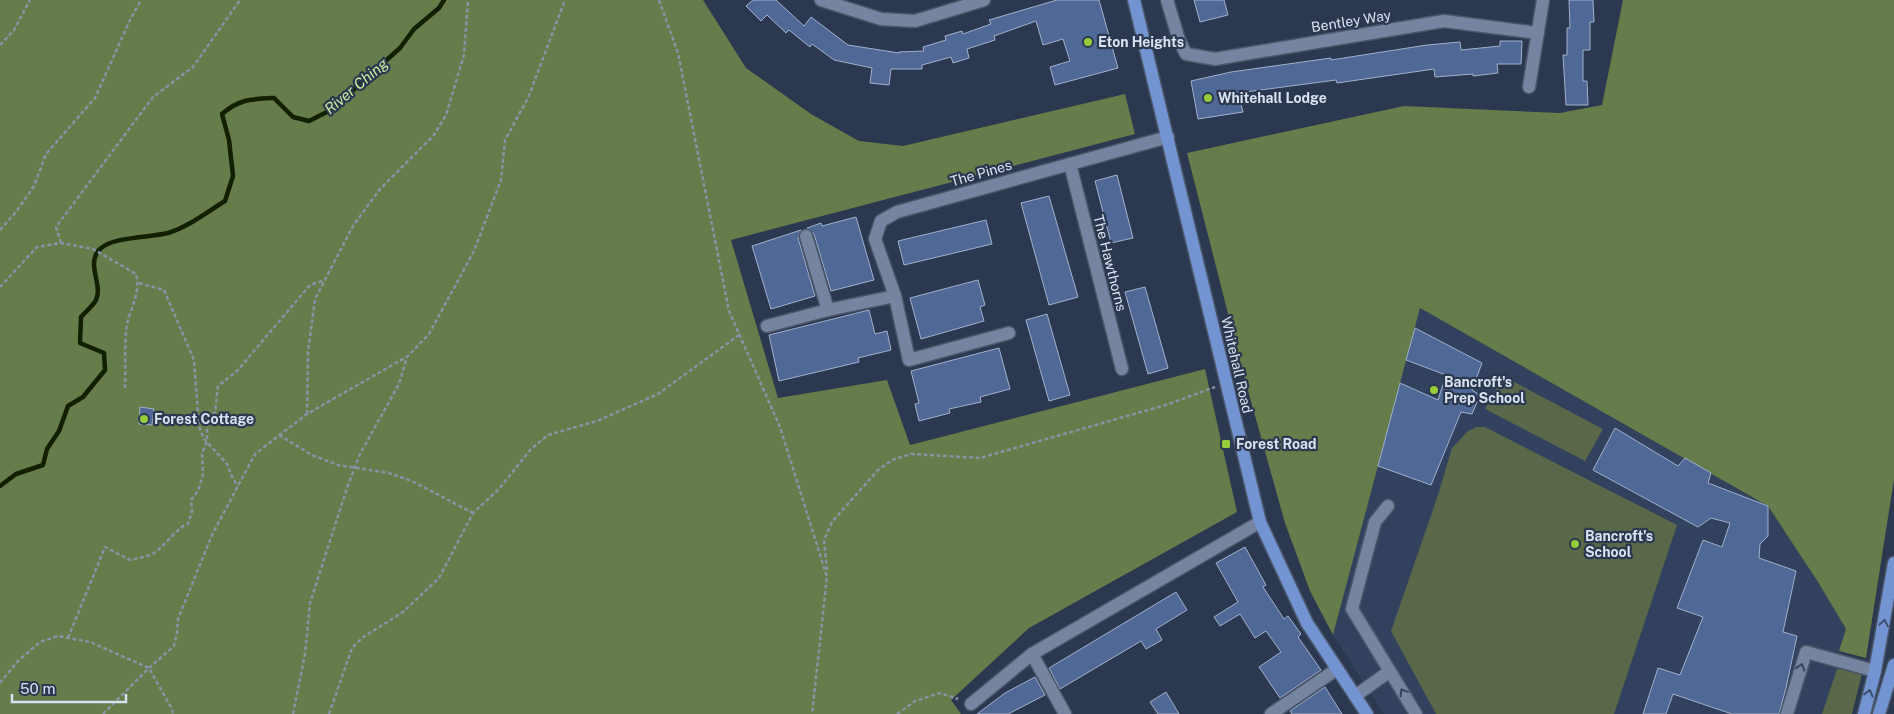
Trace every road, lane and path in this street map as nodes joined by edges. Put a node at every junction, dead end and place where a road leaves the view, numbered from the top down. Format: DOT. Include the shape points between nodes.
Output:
graph roads {
  1 [pos="30,0"];
  2 [pos="141,0"];
  3 [pos="240,0"];
  4 [pos="468,0"];
  5 [pos="565,0"];
  6 [pos="659,0"];
  7 [pos="821,0"];
  8 [pos="984,0"];
  9 [pos="1134,0"];
  10 [pos="1167,0"];
  11 [pos="1543,0"];
  12 [pos="1538,33"];
  13 [pos="0,45"];
  14 [pos="1529,87"];
  15 [pos="1168,137"];
  16 [pos="1070,164"];
  17 [pos="0,230"];
  18 [pos="806,236"];
  19 [pos="61,243"];
  20 [pos="325,280"];
  21 [pos="138,283"];
  22 [pos="0,287"];
  23 [pos="895,296"];
  24 [pos="828,310"];
  25 [pos="768,326"];
  26 [pos="1009,333"];
  27 [pos="739,335"];
  28 [pos="408,356"];
  29 [pos="1122,369"];
  30 [pos="1226,382"];
  31 [pos="125,388"];
  32 [pos="307,414"];
  33 [pos="279,435"];
  34 [pos="206,442"];
  35 [pos="354,468"];
  36 [pos="238,486"];
  37 [pos="1388,506"];
  38 [pos="473,513"];
  39 [pos="1260,522"];
  40 [pos="1894,563"];
  41 [pos="827,577"];
  42 [pos="68,638"];
  43 [pos="1032,654"];
  44 [pos="1894,665"];
  45 [pos="149,668"];
  46 [pos="1337,669"];
  47 [pos="1390,671"];
  48 [pos="1875,671"];
  49 [pos="0,683"];
  50 [pos="1355,696"];
  51 [pos="971,704"];
  52 [pos="103,714"];
  53 [pos="173,714"];
  54 [pos="293,714"];
  55 [pos="329,714"];
  56 [pos="812,714"];
  57 [pos="897,714"];
  58 [pos="1065,714"];
  59 [pos="1270,714"];
  60 [pos="1367,714"];
  61 [pos="1416,714"];
  62 [pos="1787,714"];
  63 [pos="1864,714"];
  64 [pos="1880,714"];
  1 -- 13 [label="path" via="14,30"];
  2 -- 17 [label="path" via="95,98 46,154 34,186"];
  3 -- 19 [label="path" via="193,67 153,97 56,227"];
  4 -- 20 [label="path" via="464,55 446,115 434,135 380,189 353,226"];
  5 -- 28 [label="path" via="528,98 505,140 501,180 474,251 429,334"];
  6 -- 27 [label="path" via="678,53 729,312"];
  7 -- 8 [label="street" via="881,19 914,21"];
  9 -- 15 [label="main road, Whitehall Road"];
  10 -- 12 [label="street, Bentley Way" via="1186,54 1215,59 1444,21"];
  11 -- 12 [label="street"];
  12 -- 14 [label="street"];
  15 -- 16 [label="street, The Pines"];
  15 -- 30 [label="main road, Whitehall Road"];
  16 -- 23 [label="street, The Pines" via="897,212 881,221 875,239"];
  16 -- 29 [label="street, The Hawthorns"];
  18 -- 24 [label="street"];
  19 -- 21 [label="path" via="93,249 136,274"];
  19 -- 22 [label="path" via="37,247"];
  20 -- 32 [label="path" via="315,299 308,352"];
  20 -- 34 [label="path" via="310,285 237,370 218,386 216,412 208,426"];
  21 -- 31 [label="path" via="127,325"];
  21 -- 34 [label="path" via="164,290 194,360 200,426"];
  23 -- 24 [label="street"];
  23 -- 26 [label="street, The Pines" via="909,360"];
  24 -- 25 [label="street"];
  27 -- 38 [label="path" via="658,394 597,421 548,435 530,450"];
  27 -- 41 [label="path" via="780,427"];
  28 -- 32 [label="path"];
  28 -- 35 [label="path" via="399,384"];
  30 -- 39 [label="main road, Whitehall Road"];
  30 -- 41 [label="path" via="1169,404 980,458 911,454 892,460 878,470 832,522 824,540"];
  32 -- 33 [label="path"];
  33 -- 35 [label="path" via="312,455"];
  33 -- 36 [label="path" via="255,454"];
  34 -- 36 [label="path" via="227,464"];
  34 -- 42 [label="path" via="202,454 203,475 191,500 188,524 182,525 153,554 130,560 106,547"];
  35 -- 38 [label="path" via="389,473 412,481"];
  35 -- 54 [label="path" via="310,603 305,654"];
  36 -- 45 [label="path" via="212,535 178,619 174,646"];
  37 -- 47 [label="street" via="1375,522 1352,609"];
  38 -- 55 [label="path" via="439,578 403,612 352,648"];
  39 -- 43 [label="street"];
  39 -- 46 [label="main road, Whitehall Road" via="1307,623"];
  48 -- 40 [label="main road, one-way"];
  41 -- 56 [label="path"];
  42 -- 45 [label="path" via="90,642"];
  42 -- 49 [label="path" via="58,636 40,642"];
  43 -- 51 [label="street"];
  43 -- 58 [label="street"];
  44 -- 64 [label="main road"];
  45 -- 52 [label="path"];
  45 -- 53 [label="path"];
  46 -- 50 [label="main road, Whitehall Road"];
  46 -- 59 [label="street"];
  47 -- 50 [label="street"];
  61 -- 47 [label="street, one-way"];
  62 -- 48 [label="street, one-way" via="1806,652"];
  63 -- 48 [label="main road, one-way"];
  50 -- 60 [label="main road, Whitehall Road"];
  51 -- 57 [label="path" via="940,693 915,701"];
}
